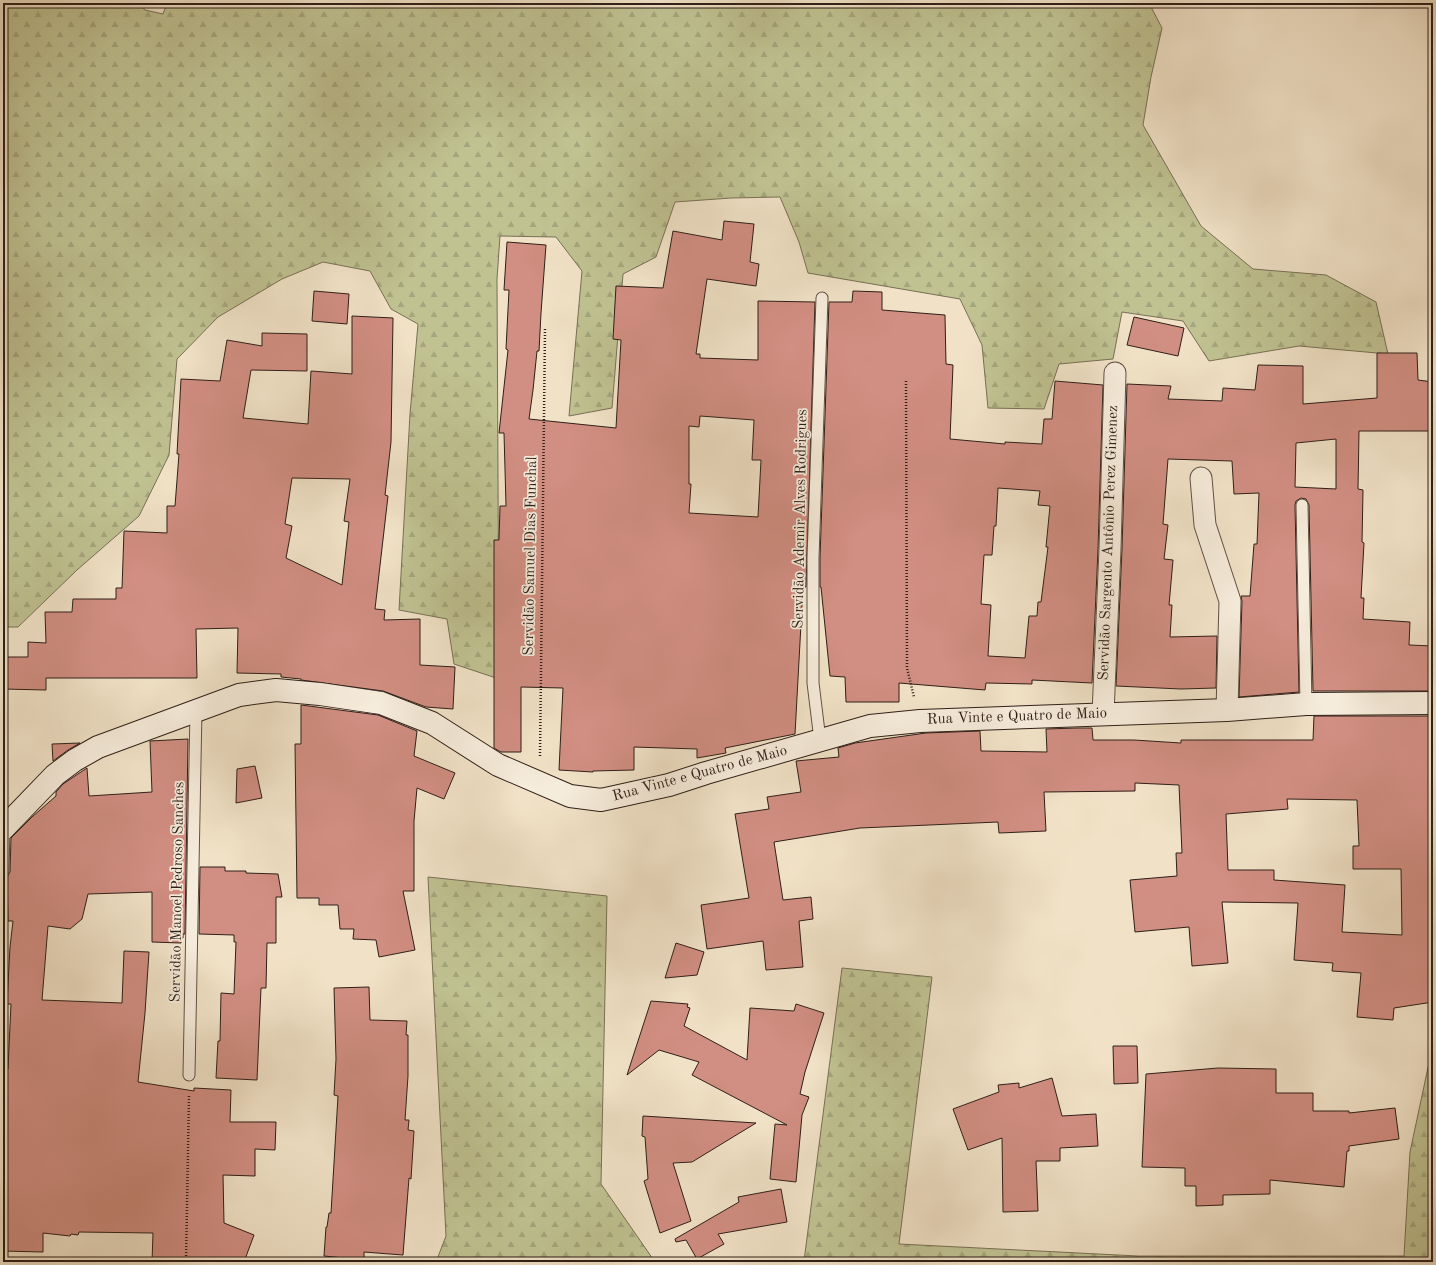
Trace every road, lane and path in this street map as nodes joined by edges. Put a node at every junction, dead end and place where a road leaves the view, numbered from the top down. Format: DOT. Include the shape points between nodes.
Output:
graph roads {
  1 [pos="822,298"];
  2 [pos="545,329"];
  3 [pos="1115,373"];
  4 [pos="906,381"];
  5 [pos="1201,478"];
  6 [pos="1302,505"];
  7 [pos="1433,703"];
  8 [pos="1306,704"];
  9 [pos="196,710"];
  10 [pos="1227,710"];
  11 [pos="1103,714"];
  12 [pos="920,721"];
  13 [pos="820,740"];
  14 [pos="540,783"];
  15 [pos="4,828"];
  16 [pos="3,872"];
  17 [pos="189,1075"];
  18 [pos="186,1262"];
  1 -- 13 [label="lane, Servidão Ademir Alves Rodrigues" via="813,558 813,683"];
  2 -- 14 [label="path, Servidão Samuel Dias Funchal"];
  3 -- 11 [label="street, Servidão Sargento Antônio Perez Gimenez"];
  4 -- 12 [label="path" via="907,668"];
  5 -- 10 [label="street" via="1205,525 1230,602"];
  6 -- 8 [label="lane"];
  7 -- 8 [label="street, Rua Vinte e Quatro de Maio"];
  8 -- 10 [label="street, Rua Vinte e Quatro de Maio"];
  9 -- 14 [label="street, Rua Vinte e Quatro de Maio" via="239,695 276,690 381,703 432,723 498,765"];
  9 -- 15 [label="street, Rua Vinte e Quatro de Maio" via="98,747 75,760 55,774"];
  9 -- 17 [label="lane, Servidão Manoel Pedroso Sanches"];
  10 -- 11 [label="street, Rua Vinte e Quatro de Maio"];
  11 -- 12 [label="street, Rua Vinte e Quatro de Maio"];
  12 -- 13 [label="street, Rua Vinte e Quatro de Maio" via="870,726"];
  13 -- 14 [label="street, Rua Vinte e Quatro de Maio" via="669,785 600,800 570,796"];
  15 -- 16 [label="lane"];
  17 -- 18 [label="path"];
}
